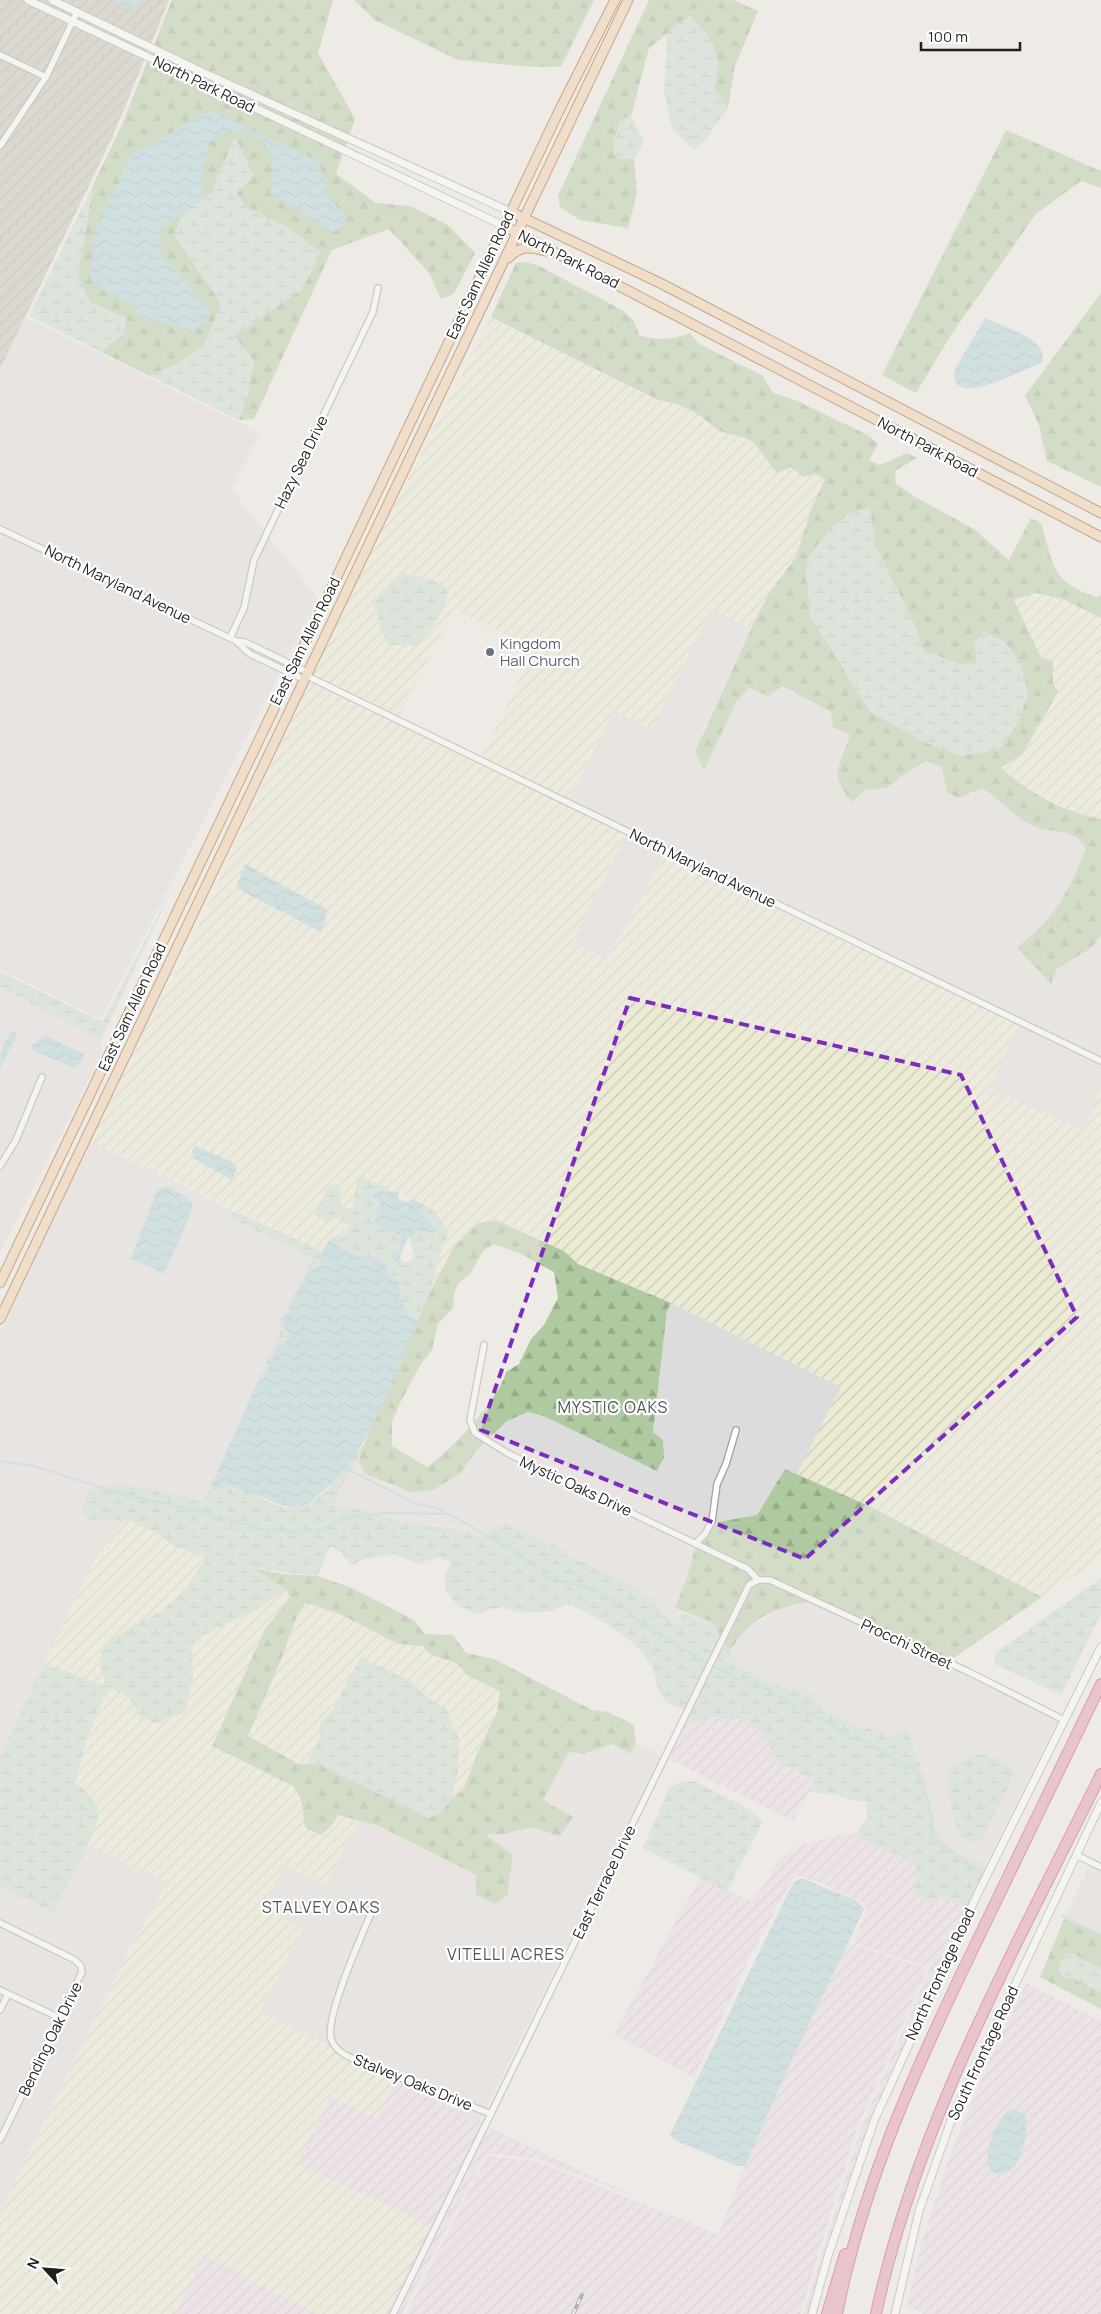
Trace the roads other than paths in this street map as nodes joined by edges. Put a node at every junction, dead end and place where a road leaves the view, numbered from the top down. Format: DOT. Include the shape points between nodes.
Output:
graph roads {
  1 [pos="28,0"];
  2 [pos="52,0"];
  3 [pos="615,0"];
  4 [pos="628,0"];
  5 [pos="77,12"];
  6 [pos="72,21"];
  7 [pos="0,55"];
  8 [pos="46,77"];
  9 [pos="0,146"];
  10 [pos="511,212"];
  11 [pos="524,218"];
  12 [pos="504,226"];
  13 [pos="518,232"];
  14 [pos="557,252"];
  15 [pos="502,266"];
  16 [pos="378,288"];
  17 [pos="1101,513"];
  18 [pos="0,529"];
  19 [pos="1101,537"];
  20 [pos="233,639"];
  21 [pos="292,669"];
  22 [pos="305,675"];
  23 [pos="1101,1060"];
  24 [pos="42,1077"];
  25 [pos="0,1166"];
  26 [pos="0,1284"];
  27 [pos="0,1319"];
  28 [pos="484,1345"];
  29 [pos="736,1430"];
  30 [pos="696,1543"];
  31 [pos="758,1580"];
  32 [pos="1101,1647"];
  33 [pos="1101,1684"];
  34 [pos="1064,1720"];
  35 [pos="1101,1774"];
  36 [pos="1101,1803"];
  37 [pos="1076,1855"];
  38 [pos="1101,1867"];
  39 [pos="373,1908"];
  40 [pos="0,1923"];
  41 [pos="0,1990"];
  42 [pos="8,1994"];
  43 [pos="0,2010"];
  44 [pos="60,2018"];
  45 [pos="491,2114"];
  46 [pos="0,2140"];
  47 [pos="863,2212"];
  48 [pos="889,2255"];
  49 [pos="393,2314"];
  50 [pos="812,2314"];
  51 [pos="826,2314"];
  52 [pos="837,2314"];
  53 [pos="876,2314"];
  54 [pos="882,2314"];
  55 [pos="895,2314"];
  1 -- 6 [label="street, North Park Road"];
  2 -- 5 [label="street, North Park Road"];
  3 -- 10 [label="main road, East Sam Allen Road"];
  4 -- 11 [label="main road, East Sam Allen Road"];
  5 -- 6 [label="street"];
  5 -- 10 [label="street, North Park Road"];
  6 -- 8 [label="street"];
  6 -- 12 [label="street, North Park Road"];
  7 -- 8 [label="street"];
  8 -- 9 [label="street"];
  10 -- 11 [label="main road, North Park Road"];
  10 -- 12 [label="main road, East Sam Allen Road"];
  11 -- 13 [label="main road, East Sam Allen Road"];
  11 -- 17 [label="main road, North Park Road" via="662,284"];
  12 -- 13 [label="main road, North Park Road"];
  12 -- 21 [label="main road, East Sam Allen Road"];
  13 -- 14 [label="main road, North Park Road"];
  13 -- 15 [label="main road, East Sam Allen Road"];
  14 -- 15 [label="main road" via="522,248"];
  14 -- 19 [label="main road, North Park Road"];
  15 -- 22 [label="main road, East Sam Allen Road"];
  16 -- 20 [label="street, Hazy Sea Drive" via="373,312 254,560 244,608"];
  18 -- 20 [label="street, North Maryland Avenue"];
  20 -- 21 [label="street, North Maryland Avenue" via="250,654"];
  21 -- 22 [label="street, North Maryland Avenue"];
  21 -- 26 [label="main road, East Sam Allen Road"];
  22 -- 23 [label="street, North Maryland Avenue"];
  22 -- 27 [label="main road, East Sam Allen Road"];
  24 -- 25 [label="street" via="16,1140"];
  28 -- 30 [label="street, Mystic Oaks Drive" via="470,1420 475,1433 509,1454"];
  29 -- 30 [label="street" via="717,1484 712,1521"];
  30 -- 31 [label="street, Mystic Oaks Drive" via="748,1569"];
  31 -- 34 [label="street, Procchi Street" via="770,1580"];
  31 -- 45 [label="street, East Terrace Drive" via="749,1586"];
  32 -- 34 [label="street, North Frontage Road"];
  33 -- 47 [label="highway" via="919,2064 892,2127"];
  34 -- 50 [label="street, North Frontage Road" via="978,1893 874,2121 828,2256"];
  35 -- 48 [label="highway" via="945,2094 909,2188"];
  36 -- 37 [label="street, South Frontage Road"];
  37 -- 38 [label="street"];
  37 -- 55 [label="street, South Frontage Road" via="952,2118 919,2211"];
  39 -- 45 [label="street, Stalvey Oaks Drive" via="344,1982 330,2030 332,2041 338,2051 349,2057"];
  40 -- 44 [label="street, Bending Oak Drive" via="81,1966 81,1976"];
  41 -- 42 [label="street"];
  42 -- 43 [label="street"];
  42 -- 44 [label="street"];
  44 -- 46 [label="street, Bending Oak Drive"];
  45 -- 49 [label="street, East Terrace Drive"];
  47 -- 51 [label="highway" via="841,2264"];
  47 -- 52 [label="highway"];
  48 -- 53 [label="highway"];
  48 -- 54 [label="highway"];
}
